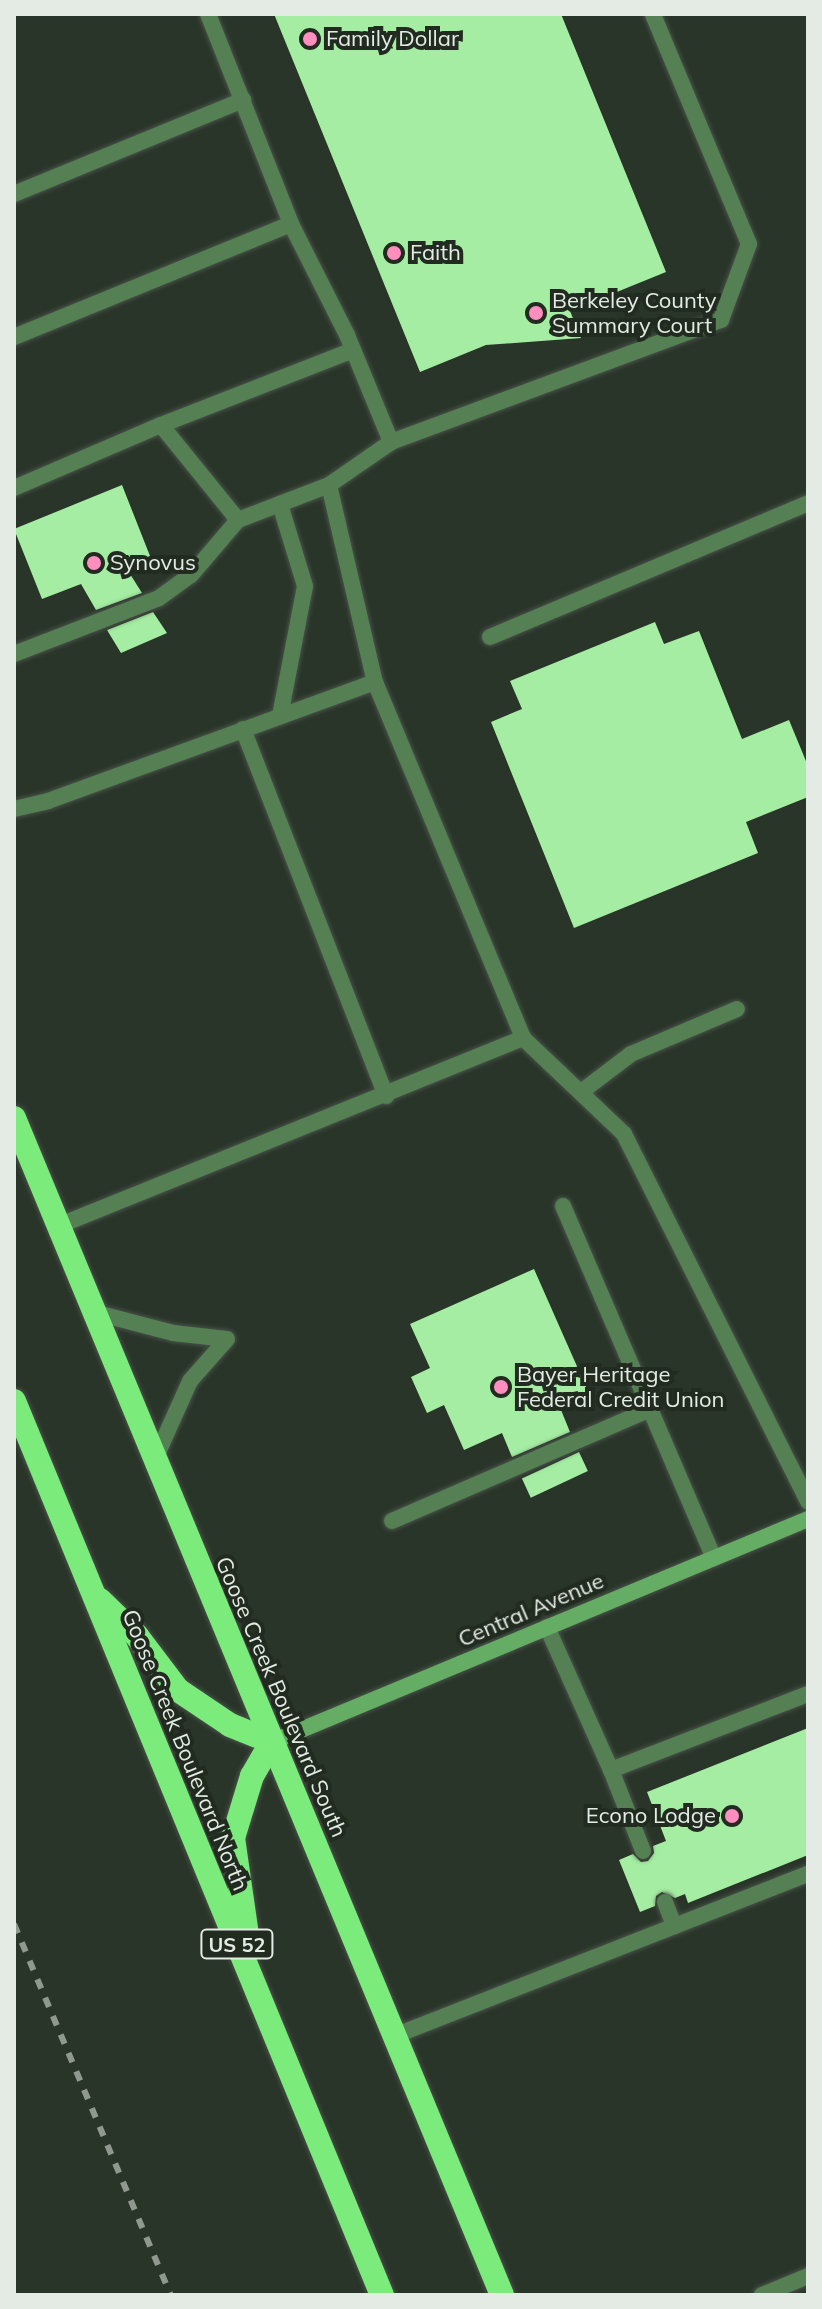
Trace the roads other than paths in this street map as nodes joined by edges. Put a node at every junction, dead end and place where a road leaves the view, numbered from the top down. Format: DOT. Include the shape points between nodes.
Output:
graph roads {
  1 [pos="208,14"];
  2 [pos="653,14"];
  3 [pos="243,100"];
  4 [pos="14,194"];
  5 [pos="291,224"];
  6 [pos="14,337"];
  7 [pos="353,350"];
  8 [pos="161,425"];
  9 [pos="391,442"];
  10 [pos="329,485"];
  11 [pos="14,488"];
  12 [pos="808,503"];
  13 [pos="280,504"];
  14 [pos="238,520"];
  15 [pos="490,637"];
  16 [pos="14,654"];
  17 [pos="375,682"];
  18 [pos="280,716"];
  19 [pos="243,729"];
  20 [pos="14,809"];
  21 [pos="737,1009"];
  22 [pos="523,1038"];
  23 [pos="581,1092"];
  24 [pos="386,1096"];
  25 [pos="14,1118"];
  26 [pos="563,1206"];
  27 [pos="58,1226"];
  28 [pos="93,1312"];
  29 [pos="14,1401"];
  30 [pos="648,1410"];
  31 [pos="155,1459"];
  32 [pos="808,1501"];
  33 [pos="808,1519"];
  34 [pos="392,1521"];
  35 [pos="714,1558"];
  36 [pos="93,1593"];
  37 [pos="547,1627"];
  38 [pos="808,1694"];
  39 [pos="272,1742"];
  40 [pos="611,1770"];
  41 [pos="643,1851"];
  42 [pos="808,1874"];
  43 [pos="665,1902"];
  44 [pos="674,1926"];
  45 [pos="256,1991"];
  46 [pos="394,2036"];
  47 [pos="808,2276"];
  48 [pos="382,2295"];
  49 [pos="502,2295"];
  50 [pos="762,2295"];
  1 -- 3 [label="street"];
  2 -- 9 [label="street" via="749,244 721,320"];
  3 -- 4 [label="street"];
  3 -- 5 [label="street"];
  5 -- 6 [label="street"];
  5 -- 7 [label="street"];
  7 -- 8 [label="street"];
  7 -- 9 [label="street"];
  8 -- 11 [label="street"];
  8 -- 14 [label="street"];
  9 -- 10 [label="street"];
  10 -- 13 [label="street"];
  10 -- 17 [label="street"];
  12 -- 15 [label="street"];
  13 -- 14 [label="street"];
  13 -- 18 [label="street" via="305,586"];
  14 -- 16 [label="street" via="191,575 159,598"];
  17 -- 18 [label="street"];
  17 -- 22 [label="street"];
  18 -- 19 [label="street"];
  19 -- 20 [label="street"];
  19 -- 24 [label="street"];
  21 -- 23 [label="street" via="631,1054"];
  22 -- 23 [label="street"];
  22 -- 24 [label="street"];
  23 -- 32 [label="street" via="624,1134"];
  24 -- 27 [label="street"];
  25 -- 27 [label="highway, Goose Creek Boulevard South"];
  26 -- 30 [label="street"];
  27 -- 28 [label="highway, Goose Creek Boulevard South"];
  28 -- 31 [label="highway, Goose Creek Boulevard South"];
  28 -- 31 [label="street" via="173,1333 227,1339 190,1381"];
  29 -- 36 [label="highway, Goose Creek Boulevard North / US 52"];
  30 -- 34 [label="street"];
  30 -- 35 [label="street"];
  31 -- 39 [label="highway, Goose Creek Boulevard South"];
  33 -- 35 [label="street, Central Avenue"];
  35 -- 37 [label="street, Central Avenue"];
  36 -- 39 [label="highway" via="137,1636 178,1690 230,1725"];
  36 -- 45 [label="highway, Goose Creek Boulevard North / US 52"];
  37 -- 39 [label="street, Central Avenue"];
  37 -- 40 [label="street"];
  38 -- 40 [label="street"];
  39 -- 45 [label="highway" via="252,1776 233,1838"];
  39 -- 46 [label="highway, Goose Creek Boulevard South"];
  40 -- 41 [label="street"];
  42 -- 44 [label="street"];
  43 -- 44 [label="street"];
  44 -- 46 [label="street"];
  45 -- 48 [label="highway, Goose Creek Boulevard North / US 52"];
  46 -- 49 [label="highway, Goose Creek Boulevard South"];
  47 -- 50 [label="street"];
}
